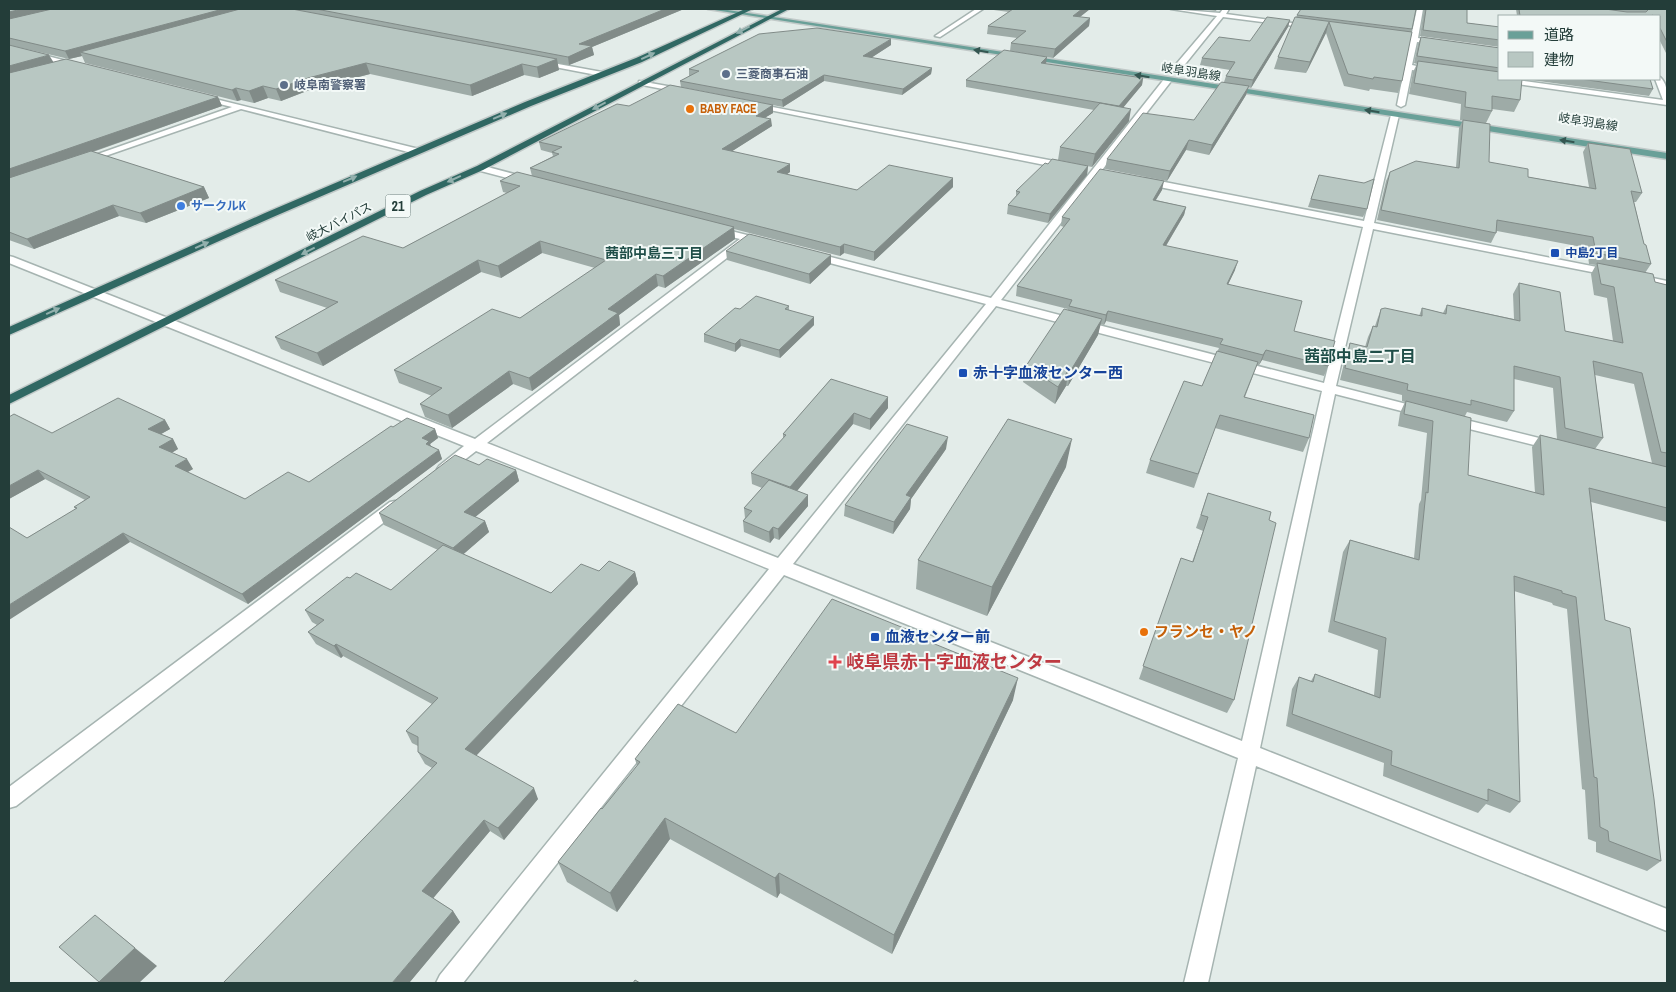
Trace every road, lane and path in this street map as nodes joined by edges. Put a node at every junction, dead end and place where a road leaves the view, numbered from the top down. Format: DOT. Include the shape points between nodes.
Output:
graph roads {
  1 [pos="711,9"];
  2 [pos="750,9"];
  3 [pos="980,9"];
  4 [pos="1174,9"];
  5 [pos="1420,9"];
  6 [pos="777,12"];
  7 [pos="1223,12"];
  8 [pos="741,13"];
  9 [pos="1317,27"];
  10 [pos="938,36"];
  11 [pos="1385,36"];
  12 [pos="1414,40"];
  13 [pos="1452,44"];
  14 [pos="9,48"];
  15 [pos="1080,57"];
  16 [pos="85,59"];
  17 [pos="536,61"];
  18 [pos="66,64"];
  19 [pos="80,67"];
  20 [pos="1408,67"];
  21 [pos="47,69"];
  22 [pos="1166,70"];
  23 [pos="1176,71"];
  24 [pos="1446,72"];
  25 [pos="1185,73"];
  26 [pos="602,74"];
  27 [pos="1494,79"];
  28 [pos="1168,80"];
  29 [pos="1498,80"];
  30 [pos="1502,80"];
  31 [pos="1659,80"];
  32 [pos="642,83"];
  33 [pos="691,92"];
  34 [pos="192,95"];
  35 [pos="1667,102"];
  36 [pos="749,104"];
  37 [pos="1391,104"];
  38 [pos="1401,105"];
  39 [pos="238,106"];
  40 [pos="1410,107"];
  41 [pos="1395,115"];
  42 [pos="416,151"];
  43 [pos="1667,156"];
  44 [pos="73,164"];
  45 [pos="480,168"];
  46 [pos="1077,168"];
  47 [pos="1135,180"];
  48 [pos="537,183"];
  49 [pos="1369,226"];
  50 [pos="708,228"];
  51 [pos="746,238"];
  52 [pos="775,245"];
  53 [pos="804,252"];
  54 [pos="9,260"];
  55 [pos="1667,284"];
  56 [pos="93,293"];
  57 [pos="994,301"];
  58 [pos="168,322"];
  59 [pos="9,331"];
  60 [pos="1329,389"];
  61 [pos="9,400"];
  62 [pos="476,445"];
  63 [pos="1571,450"];
  64 [pos="428,481"];
  65 [pos="412,493"];
  66 [pos="781,566"];
  67 [pos="1249,754"];
  68 [pos="9,799"];
  69 [pos="1667,920"];
  70 [pos="448,983"];
  71 [pos="1196,983"];
  1 -- 8 [label="main road, 岐阜羽島線"];
  2 -- 8 [label="highway"];
  3 -- 10 [label="street"];
  4 -- 7 [label="street"];
  5 -- 12 [label="street"];
  6 -- 8 [label="main road, 岐阜羽島線"];
  6 -- 10 [label="main road, 岐阜羽島線"];
  28 -- 6 [label="main road, 岐阜羽島線, one-way"];
  6 -- 32 [label="highway, 岐大バイパス / 21, one-way"];
  7 -- 9 [label="street"];
  7 -- 23 [label="street"];
  26 -- 8 [label="highway, one-way"];
  10 -- 15 [label="main road, 岐阜羽島線"];
  11 -- 12 [label="street"];
  12 -- 13 [label="street"];
  12 -- 20 [label="street"];
  14 -- 18 [label="street"];
  16 -- 18 [label="street"];
  17 -- 26 [label="street"];
  18 -- 19 [label="street"];
  18 -- 21 [label="street"];
  20 -- 24 [label="street"];
  20 -- 38 [label="street"];
  22 -- 23 [label="main road, 岐阜羽島線"];
  23 -- 25 [label="main road, 岐阜羽島線"];
  42 -- 26 [label="highway, one-way"];
  27 -- 29 [label="street"];
  41 -- 28 [label="main road, 岐阜羽島線, one-way"];
  28 -- 57 [label="street"];
  30 -- 35 [label="street"];
  31 -- 35 [label="street"];
  32 -- 33 [label="street"];
  32 -- 45 [label="highway, 岐大バイパス / 21, one-way"];
  34 -- 39 [label="street"];
  36 -- 46 [label="street"];
  37 -- 38 [label="main road"];
  38 -- 40 [label="main road"];
  39 -- 42 [label="street"];
  39 -- 44 [label="street"];
  43 -- 41 [label="main road, 岐阜羽島線, one-way"];
  41 -- 49 [label="street"];
  56 -- 42 [label="highway, one-way"];
  45 -- 48 [label="street"];
  45 -- 58 [label="highway, 岐大バイパス / 21, one-way" via="423,193"];
  47 -- 49 [label="street"];
  49 -- 55 [label="street"];
  49 -- 60 [label="street"];
  50 -- 51 [label="street"];
  51 -- 52 [label="street"];
  51 -- 62 [label="street"];
  53 -- 57 [label="street"];
  54 -- 56 [label="street"];
  56 -- 58 [label="street"];
  59 -- 56 [label="highway, one-way"];
  57 -- 60 [label="street"];
  57 -- 66 [label="street"];
  58 -- 61 [label="highway, 岐大バイパス / 21"];
  58 -- 62 [label="street"];
  60 -- 63 [label="street"];
  60 -- 67 [label="street"];
  62 -- 64 [label="street"];
  62 -- 66 [label="street"];
  65 -- 68 [label="street"];
  66 -- 67 [label="street"];
  66 -- 70 [label="street"];
  67 -- 69 [label="street"];
  67 -- 71 [label="street"];
}
